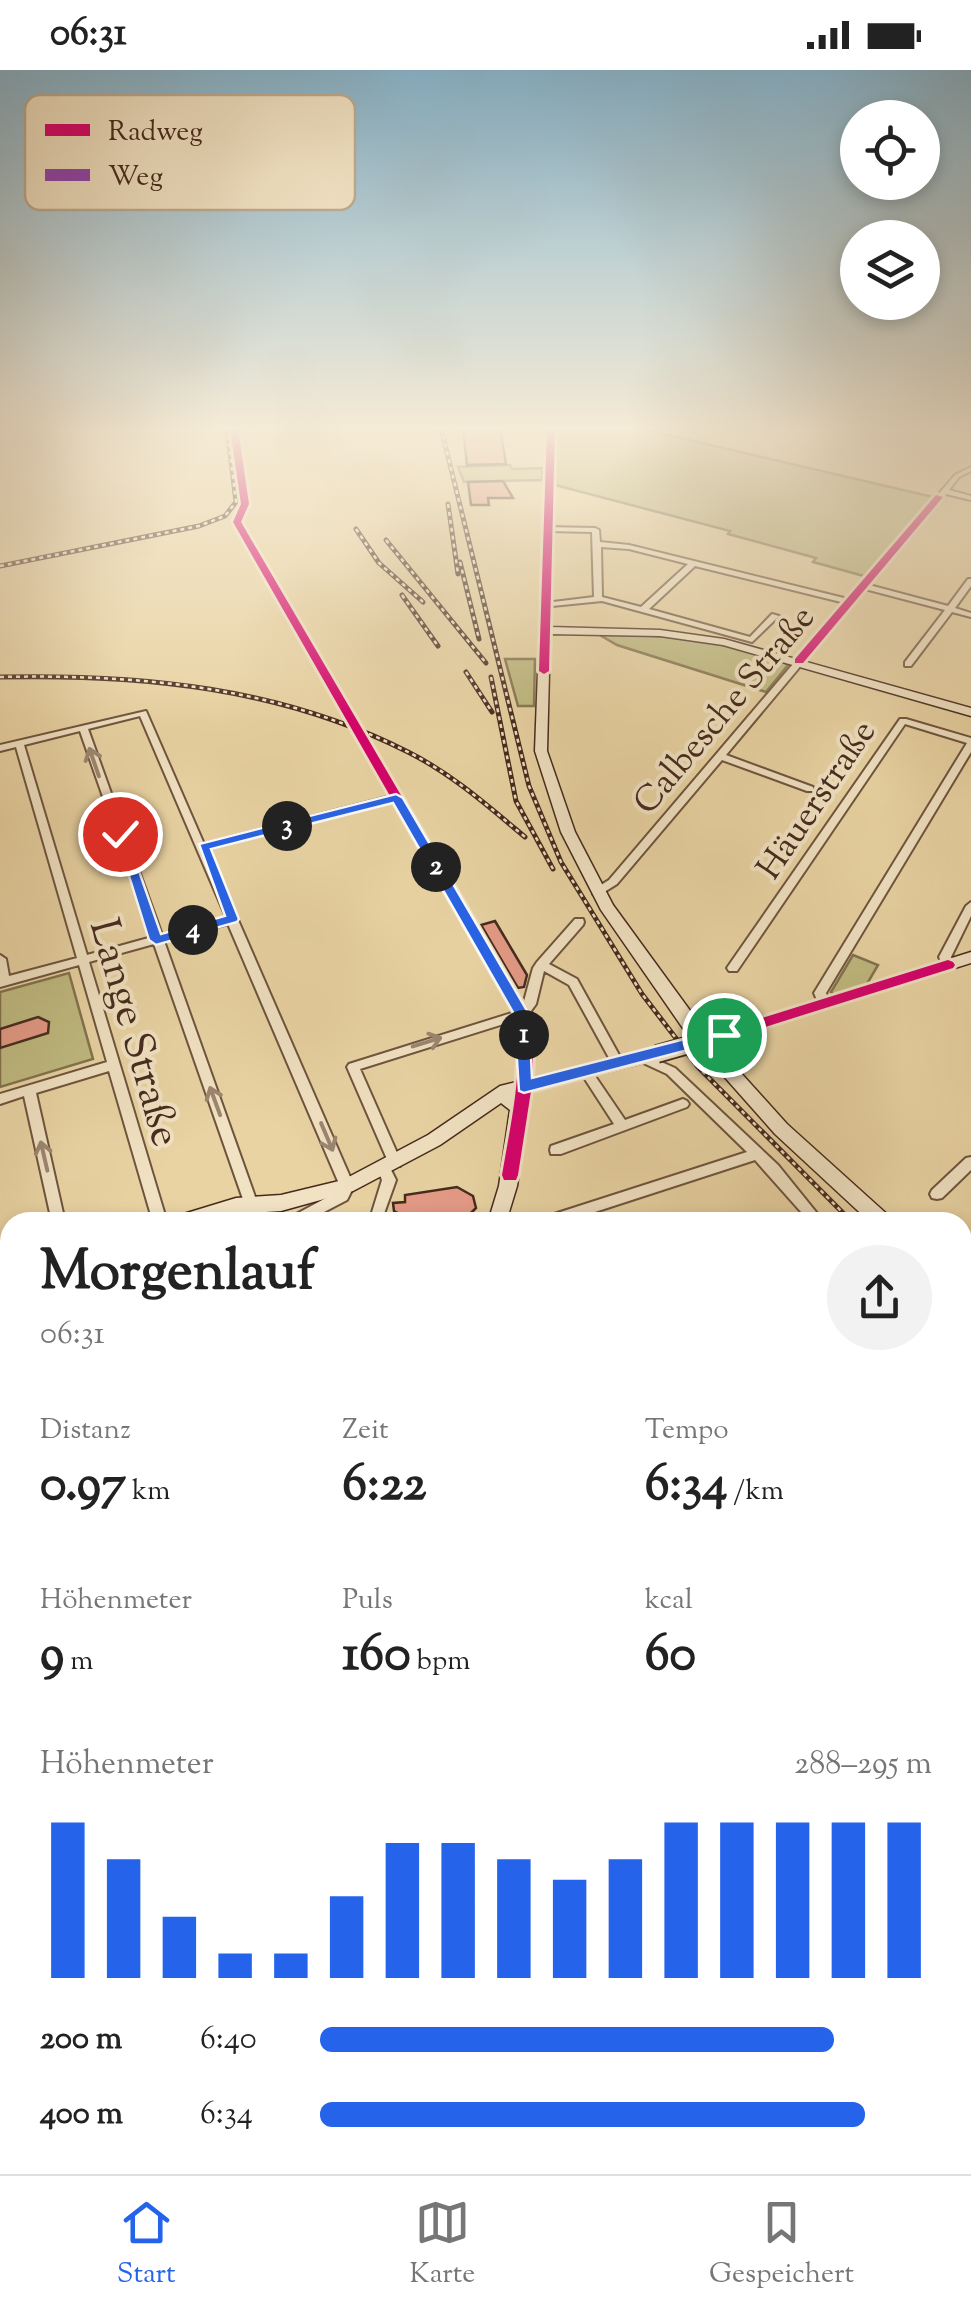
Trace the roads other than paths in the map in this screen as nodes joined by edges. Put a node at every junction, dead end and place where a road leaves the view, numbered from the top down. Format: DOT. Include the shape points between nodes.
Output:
graph roads {
  1 [pos="239,526"];
  2 [pos="914,526"];
  3 [pos="548,529"];
  4 [pos="597,544"];
  5 [pos="694,563"];
  6 [pos="971,581"];
  7 [pos="862,586"];
  8 [pos="598,599"];
  9 [pos="849,602"];
  10 [pos="544,605"];
  11 [pos="950,609"];
  12 [pos="643,610"];
  13 [pos="971,615"];
  14 [pos="776,616"];
  15 [pos="544,625"];
  16 [pos="799,661"];
  17 [pos="908,664"];
  18 [pos="971,712"];
  19 [pos="83,728"];
  20 [pos="971,742"];
  21 [pos="20,744"];
  22 [pos="0,748"];
  23 [pos="720,756"];
  24 [pos="810,789"];
  25 [pos="396,798"];
  26 [pos="204,847"];
  27 [pos="597,892"];
  28 [pos="971,906"];
  29 [pos="232,919"];
  30 [pos="579,922"];
  31 [pos="156,940"];
  32 [pos="971,958"];
  33 [pos="0,959"];
  34 [pos="82,960"];
  35 [pos="948,964"];
  36 [pos="541,965"];
  37 [pos="733,968"];
  38 [pos="2,982"];
  39 [pos="824,1004"];
  40 [pos="522,1014"];
  41 [pos="650,1056"];
  42 [pos="618,1064"];
  43 [pos="113,1065"];
  44 [pos="587,1073"];
  45 [pos="524,1086"];
  46 [pos="29,1090"];
  47 [pos="498,1096"];
  48 [pos="0,1099"];
  49 [pos="683,1104"];
  50 [pos="518,1108"];
  51 [pos="622,1126"];
  52 [pos="556,1150"];
  53 [pos="756,1154"];
  54 [pos="971,1162"];
  55 [pos="389,1165"];
  56 [pos="347,1186"];
  57 [pos="937,1194"];
  58 [pos="56,1212"];
  59 [pos="157,1212"];
  60 [pos="255,1212"];
  61 [pos="258,1212"];
  62 [pos="312,1212"];
  63 [pos="378,1212"];
  64 [pos="500,1212"];
  65 [pos="579,1212"];
  66 [pos="809,1212"];
  67 [pos="871,1212"];
  1 -- 25 [label="street"];
  2 -- 7 [label="street, Calbesche Straße"];
  3 -- 4 [label="street" via="594,530"];
  3 -- 10 [label="main road"];
  4 -- 5 [label="street"];
  4 -- 8 [label="street"];
  5 -- 9 [label="street"];
  5 -- 12 [label="street"];
  6 -- 11 [label="street"];
  7 -- 9 [label="street, Calbesche Straße"];
  7 -- 11 [label="street"];
  8 -- 10 [label="street"];
  8 -- 12 [label="street"];
  9 -- 16 [label="street, Calbesche Straße"];
  10 -- 15 [label="main road"];
  11 -- 13 [label="street"];
  11 -- 17 [label="street"];
  12 -- 14 [label="street" via="752,640"];
  15 -- 16 [label="main road" via="691,636"];
  15 -- 27 [label="main road" via="542,757"];
  16 -- 18 [label="main road"];
  16 -- 23 [label="street, Calbesche Straße"];
  19 -- 21 [label="street"];
  19 -- 26 [label="street" via="143,713"];
  31 -- 19 [label="street, one-way"];
  20 -- 37 [label="street, Häuerstraße" via="903,721"];
  20 -- 39 [label="street" via="820,993"];
  21 -- 22 [label="street"];
  21 -- 34 [label="street, Lange Straße"];
  23 -- 24 [label="street"];
  23 -- 27 [label="street, Calbesche Straße" via="613,882"];
  25 -- 26 [label="street"];
  25 -- 40 [label="street"];
  26 -- 29 [label="street"];
  27 -- 67 [label="main road" via="721,1065"];
  28 -- 35 [label="street" via="945,957"];
  29 -- 31 [label="street"];
  29 -- 56 [label="street, one-way"];
  30 -- 36 [label="street"];
  31 -- 34 [label="street"];
  60 -- 31 [label="street, one-way"];
  32 -- 35 [label="main road"];
  33 -- 38 [label="street"];
  34 -- 38 [label="street"];
  34 -- 43 [label="street, Lange Straße"];
  35 -- 39 [label="main road"];
  36 -- 40 [label="street"];
  36 -- 42 [label="street" via="572,982"];
  39 -- 41 [label="main road, bridge"];
  40 -- 45 [label="street"];
  55 -- 40 [label="street, one-way" via="353,1067"];
  41 -- 42 [label="main road"];
  41 -- 53 [label="street"];
  42 -- 44 [label="main road"];
  43 -- 46 [label="street"];
  43 -- 59 [label="street, Lange Straße"];
  44 -- 45 [label="main road"];
  44 -- 51 [label="street"];
  45 -- 47 [label="main road"];
  45 -- 50 [label="street"];
  46 -- 48 [label="street"];
  58 -- 46 [label="street, one-way"];
  47 -- 50 [label="main road"];
  47 -- 55 [label="main road"];
  49 -- 51 [label="street"];
  50 -- 64 [label="main road"];
  51 -- 52 [label="street"];
  53 -- 65 [label="street"];
  53 -- 66 [label="street"];
  54 -- 57 [label="street"];
  55 -- 56 [label="main road"];
  55 -- 63 [label="street"];
  56 -- 61 [label="main road"];
  56 -- 62 [label="street"];
}
